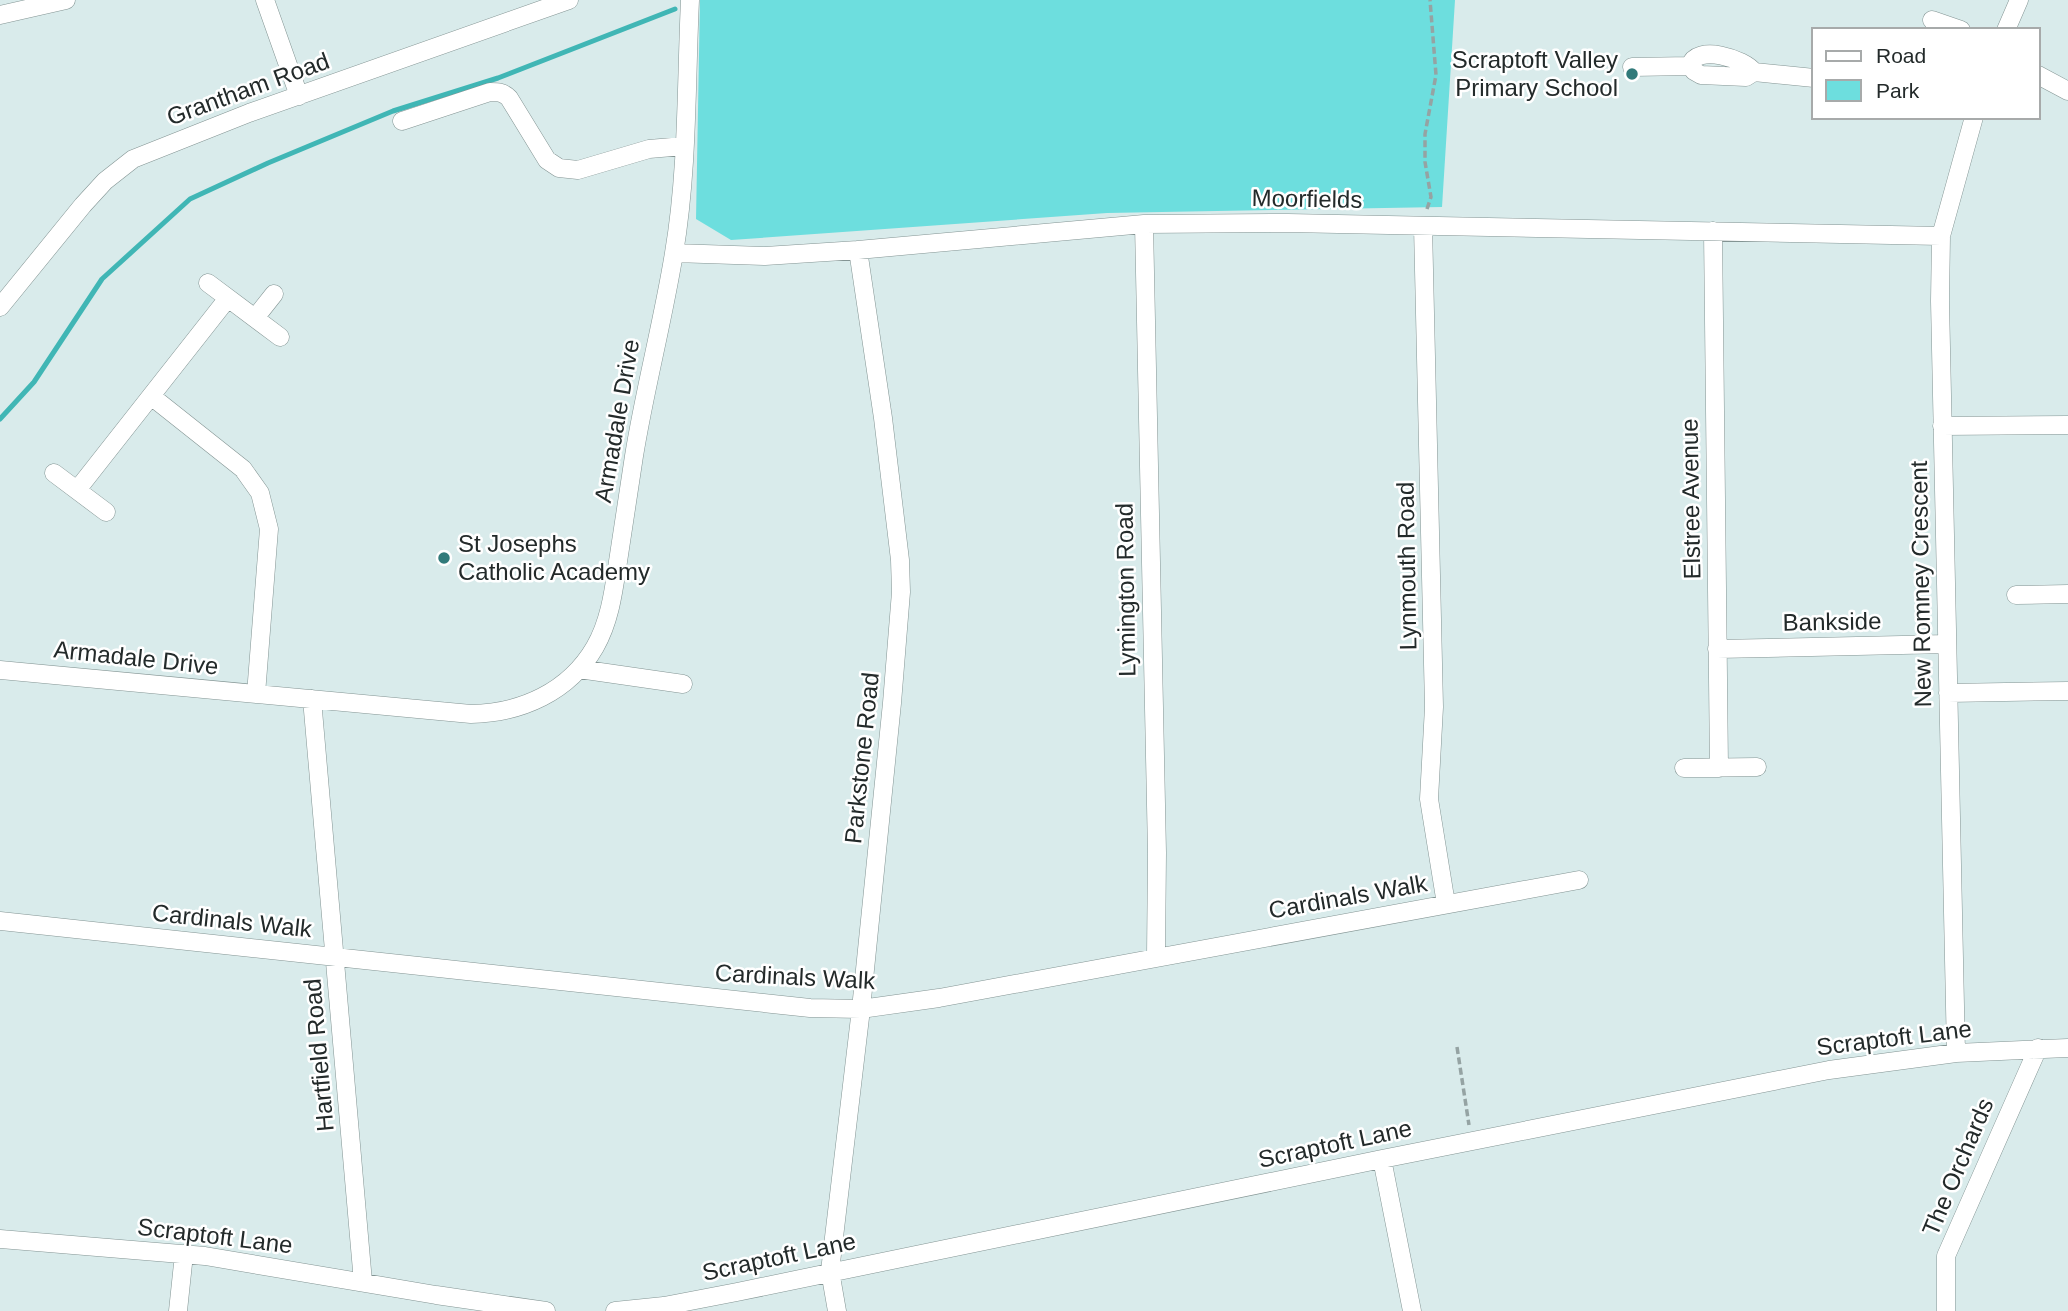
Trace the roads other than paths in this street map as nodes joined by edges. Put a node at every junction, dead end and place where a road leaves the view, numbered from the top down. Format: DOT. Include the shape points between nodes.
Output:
graph roads {
  1 [pos="66,0"];
  2 [pos="265,0"];
  3 [pos="569,0"];
  4 [pos="690,0"];
  5 [pos="2019,0"];
  6 [pos="1932,1"];
  7 [pos="0,15"];
  8 [pos="1929,25"];
  9 [pos="1948,28"];
  10 [pos="2007,28"];
  11 [pos="1632,67"];
  12 [pos="2040,76"];
  13 [pos="1812,78"];
  14 [pos="2068,92"];
  15 [pos="299,96"];
  16 [pos="1974,119"];
  17 [pos="402,121"];
  18 [pos="684,146"];
  19 [pos="1144,223"];
  20 [pos="1423,226"];
  21 [pos="1713,230"];
  22 [pos="1941,236"];
  23 [pos="858,250"];
  24 [pos="674,253"];
  25 [pos="208,283"];
  26 [pos="274,294"];
  27 [pos="228,298"];
  28 [pos="0,307"];
  29 [pos="255,318"];
  30 [pos="279,337"];
  31 [pos="151,396"];
  32 [pos="2068,425"];
  33 [pos="1942,426"];
  34 [pos="54,473"];
  35 [pos="77,490"];
  36 [pos="106,512"];
  37 [pos="2068,594"];
  38 [pos="2016,596"];
  39 [pos="1947,644"];
  40 [pos="1717,649"];
  41 [pos="579,668"];
  42 [pos="0,670"];
  43 [pos="683,684"];
  44 [pos="2068,691"];
  45 [pos="1948,693"];
  46 [pos="256,694"];
  47 [pos="312,699"];
  48 [pos="1756,767"];
  49 [pos="1684,768"];
  50 [pos="1719,768"];
  51 [pos="1579,880"];
  52 [pos="1446,904"];
  53 [pos="0,921"];
  54 [pos="1156,956"];
  55 [pos="335,957"];
  56 [pos="861,1009"];
  57 [pos="2038,1048"];
  58 [pos="2068,1048"];
  59 [pos="1956,1053"];
  60 [pos="1382,1159"];
  61 [pos="0,1239"];
  62 [pos="184,1254"];
  63 [pos="830,1271"];
  64 [pos="363,1282"];
  65 [pos="435,1303"];
  66 [pos="178,1311"];
  67 [pos="547,1311"];
  68 [pos="615,1311"];
  69 [pos="837,1311"];
  70 [pos="1412,1311"];
  71 [pos="1946,1311"];
  1 -- 7 [label="street"];
  2 -- 15 [label="street"];
  3 -- 15 [label="street, Grantham Road"];
  4 -- 18 [label="street, Armadale Drive"];
  5 -- 10 [label="street"];
  6 -- 8 [label="street"];
  8 -- 9 [label="street"];
  11 -- 13 [label="street" via="1690,66 1701,75 1746,76 1754,72"];
  12 -- 14 [label="street"];
  15 -- 28 [label="street, Grantham Road" via="125,164 83,205"];
  16 -- 22 [label="street, New Romney Crescent"];
  17 -- 18 [label="street" via="497,92 509,98 547,160 559,168 578,170 649,149"];
  18 -- 24 [label="street, Armadale Drive"];
  19 -- 20 [label="street, Moorfields"];
  19 -- 23 [label="street, Moorfields"];
  19 -- 54 [label="street, Lymington Road"];
  20 -- 21 [label="street, Moorfields"];
  20 -- 52 [label="street, Lynmouth Road" via="1434,707 1429,799"];
  21 -- 22 [label="street, Moorfields"];
  21 -- 40 [label="street, Elstree Avenue"];
  22 -- 33 [label="street, New Romney Crescent"];
  23 -- 24 [label="street, Moorfields" via="765,256"];
  23 -- 56 [label="street, Parkstone Road" via="883,418 901,592"];
  24 -- 41 [label="street, Armadale Drive" via="635,448 611,605 596,646"];
  25 -- 27 [label="street"];
  26 -- 29 [label="street"];
  27 -- 29 [label="street"];
  27 -- 31 [label="street"];
  29 -- 30 [label="street"];
  31 -- 35 [label="street"];
  31 -- 46 [label="street" via="243,469 264,504 270,541"];
  32 -- 33 [label="street"];
  33 -- 39 [label="street, New Romney Crescent"];
  34 -- 35 [label="street"];
  35 -- 36 [label="street"];
  37 -- 38 [label="street"];
  39 -- 40 [label="street, Bankside"];
  39 -- 45 [label="street, New Romney Crescent"];
  40 -- 50 [label="street, Elstree Avenue"];
  41 -- 43 [label="street"];
  41 -- 47 [label="street, Armadale Drive" via="543,697 489,713"];
  42 -- 46 [label="street, Armadale Drive"];
  44 -- 45 [label="street"];
  45 -- 59 [label="street, New Romney Crescent"];
  46 -- 47 [label="street, Armadale Drive"];
  47 -- 55 [label="street, Hartfield Road"];
  48 -- 50 [label="street"];
  49 -- 50 [label="street"];
  51 -- 52 [label="street, Cardinals Walk"];
  52 -- 54 [label="street, Cardinals Walk"];
  53 -- 55 [label="street, Cardinals Walk"];
  54 -- 56 [label="street, Cardinals Walk"];
  55 -- 56 [label="street, Cardinals Walk" via="810,1008"];
  55 -- 64 [label="street, Hartfield Road"];
  56 -- 63 [label="street, Parkstone Road"];
  57 -- 58 [label="street, Scraptoft Lane"];
  57 -- 59 [label="street, Scraptoft Lane"];
  57 -- 71 [label="street, The Orchards" via="1946,1256"];
  59 -- 60 [label="street, Scraptoft Lane" via="1829,1070"];
  60 -- 63 [label="street, Scraptoft Lane"];
  60 -- 70 [label="street"];
  61 -- 62 [label="street, Scraptoft Lane"];
  62 -- 64 [label="street, Scraptoft Lane"];
  62 -- 66 [label="street"];
  63 -- 68 [label="street, Scraptoft Lane" via="664,1306"];
  63 -- 69 [label="street, Parkstone Road"];
  64 -- 65 [label="street, Scraptoft Lane"];
  65 -- 67 [label="street, Scraptoft Lane"];
}
